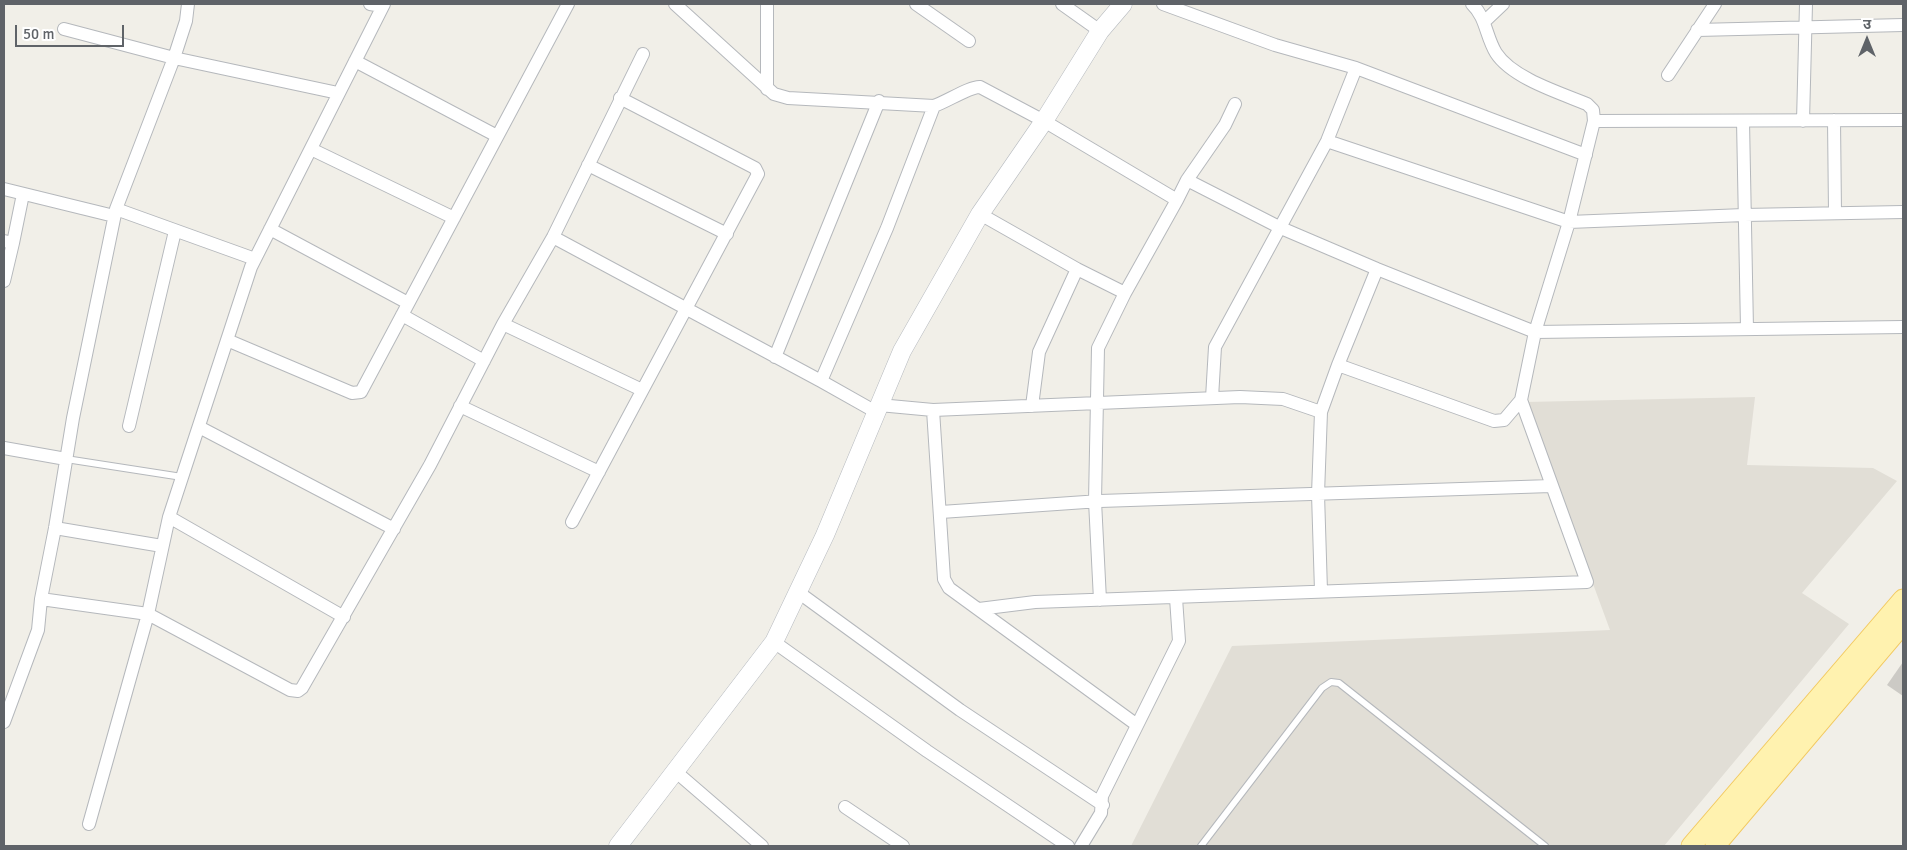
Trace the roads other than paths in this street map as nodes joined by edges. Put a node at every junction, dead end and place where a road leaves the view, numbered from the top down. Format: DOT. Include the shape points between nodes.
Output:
graph roads {
  1 [pos="188,4"];
  2 [pos="568,4"];
  3 [pos="675,4"];
  4 [pos="767,4"];
  5 [pos="916,4"];
  6 [pos="1062,4"];
  7 [pos="1123,4"];
  8 [pos="1163,4"];
  9 [pos="1472,4"];
  10 [pos="1503,4"];
  11 [pos="1716,4"];
  12 [pos="1806,4"];
  13 [pos="378,5"];
  14 [pos="1484,22"];
  15 [pos="1903,25"];
  16 [pos="1806,27"];
  17 [pos="64,29"];
  18 [pos="1697,30"];
  19 [pos="1100,31"];
  20 [pos="969,41"];
  21 [pos="643,54"];
  22 [pos="174,58"];
  23 [pos="355,61"];
  24 [pos="1356,68"];
  25 [pos="1668,75"];
  26 [pos="767,89"];
  27 [pos="338,93"];
  28 [pos="620,98"];
  29 [pos="880,102"];
  30 [pos="1235,104"];
  31 [pos="934,106"];
  32 [pos="1044,120"];
  33 [pos="1803,120"];
  34 [pos="1834,120"];
  35 [pos="1903,120"];
  36 [pos="1594,121"];
  37 [pos="1743,121"];
  38 [pos="497,136"];
  39 [pos="1327,141"];
  40 [pos="311,149"];
  41 [pos="1586,155"];
  42 [pos="588,165"];
  43 [pos="1187,180"];
  44 [pos="4,189"];
  45 [pos="23,194"];
  46 [pos="1177,200"];
  47 [pos="115,212"];
  48 [pos="1903,212"];
  49 [pos="1835,213"];
  50 [pos="980,214"];
  51 [pos="1744,214"];
  52 [pos="454,218"];
  53 [pos="1570,222"];
  54 [pos="1281,228"];
  55 [pos="270,229"];
  56 [pos="175,231"];
  57 [pos="727,234"];
  58 [pos="553,236"];
  59 [pos="8,242"];
  60 [pos="255,260"];
  61 [pos="1077,269"];
  62 [pos="1378,269"];
  63 [pos="4,281"];
  64 [pos="1125,293"];
  65 [pos="408,303"];
  66 [pos="687,309"];
  67 [pos="402,315"];
  68 [pos="503,324"];
  69 [pos="1903,327"];
  70 [pos="1747,329"];
  71 [pos="1535,332"];
  72 [pos="227,340"];
  73 [pos="775,357"];
  74 [pos="484,361"];
  75 [pos="1338,365"];
  76 [pos="821,381"];
  77 [pos="642,390"];
  78 [pos="1212,398"];
  79 [pos="1521,400"];
  80 [pos="1096,403"];
  81 [pos="460,406"];
  82 [pos="1032,406"];
  83 [pos="878,409"];
  84 [pos="933,410"];
  85 [pos="1321,412"];
  86 [pos="129,426"];
  87 [pos="199,427"];
  88 [pos="4,448"];
  89 [pos="66,459"];
  90 [pos="599,472"];
  91 [pos="182,477"];
  92 [pos="1551,486"];
  93 [pos="1318,494"];
  94 [pos="1095,501"];
  95 [pos="941,512"];
  96 [pos="169,517"];
  97 [pos="572,522"];
  98 [pos="56,528"];
  99 [pos="394,529"];
  100 [pos="162,546"];
  101 [pos="1321,591"];
  102 [pos="798,592"];
  103 [pos="1176,598"];
  104 [pos="1903,598"];
  105 [pos="41,599"];
  106 [pos="1100,600"];
  107 [pos="978,609"];
  108 [pos="148,614"];
  109 [pos="344,617"];
  110 [pos="1901,631"];
  111 [pos="774,642"];
  112 [pos="4,722"];
  113 [pos="1138,725"];
  114 [pos="676,771"];
  115 [pos="1103,805"];
  116 [pos="845,807"];
  117 [pos="89,824"];
  118 [pos="618,846"];
  119 [pos="762,846"];
  120 [pos="903,846"];
  121 [pos="1068,846"];
  122 [pos="1081,846"];
  123 [pos="1202,846"];
  124 [pos="1545,846"];
  125 [pos="1691,846"];
  126 [pos="1714,846"];
  1 -- 22 [label="street"];
  2 -- 38 [label="street"];
  3 -- 26 [label="street"];
  4 -- 26 [label="street"];
  5 -- 20 [label="street"];
  6 -- 19 [label="street"];
  7 -- 19 [label="street"];
  8 -- 24 [label="street" via="1275,45"];
  9 -- 14 [label="street"];
  10 -- 14 [label="street"];
  11 -- 18 [label="street"];
  12 -- 16 [label="street"];
  13 -- 23 [label="street"];
  14 -- 36 [label="street" via="1496,53 1515,72 1587,104 1593,110"];
  15 -- 16 [label="street"];
  16 -- 18 [label="street"];
  16 -- 33 [label="street"];
  17 -- 22 [label="street"];
  18 -- 25 [label="street"];
  19 -- 32 [label="street"];
  21 -- 28 [label="street"];
  22 -- 27 [label="street"];
  22 -- 47 [label="street"];
  23 -- 27 [label="street"];
  23 -- 38 [label="street"];
  24 -- 39 [label="street"];
  24 -- 41 [label="street"];
  26 -- 29 [label="street" via="788,98"];
  27 -- 40 [label="street"];
  28 -- 42 [label="street"];
  28 -- 57 [label="street" via="758,171 758,178"];
  29 -- 31 [label="street"];
  29 -- 73 [label="street"];
  30 -- 43 [label="street" via="1225,125"];
  31 -- 32 [label="street" via="976,86"];
  31 -- 76 [label="street" via="887,228"];
  32 -- 46 [label="street"];
  32 -- 50 [label="street"];
  33 -- 34 [label="street"];
  33 -- 37 [label="street"];
  34 -- 35 [label="street"];
  34 -- 49 [label="street"];
  36 -- 37 [label="street"];
  36 -- 41 [label="street"];
  37 -- 51 [label="street"];
  38 -- 52 [label="street"];
  39 -- 53 [label="street"];
  39 -- 54 [label="street"];
  40 -- 52 [label="street"];
  40 -- 55 [label="street"];
  41 -- 53 [label="street"];
  42 -- 57 [label="street"];
  42 -- 58 [label="street"];
  43 -- 46 [label="street"];
  43 -- 54 [label="street"];
  44 -- 45 [label="street"];
  45 -- 47 [label="street"];
  45 -- 59 [label="street"];
  46 -- 64 [label="street"];
  47 -- 56 [label="street"];
  47 -- 89 [label="street"];
  48 -- 49 [label="street"];
  49 -- 51 [label="street"];
  50 -- 61 [label="street"];
  50 -- 83 [label="street" via="902,351"];
  51 -- 53 [label="street"];
  51 -- 70 [label="street"];
  52 -- 65 [label="street"];
  53 -- 71 [label="street"];
  54 -- 62 [label="street"];
  54 -- 78 [label="street" via="1215,348"];
  55 -- 60 [label="street"];
  55 -- 65 [label="street"];
  56 -- 60 [label="street"];
  56 -- 86 [label="street"];
  57 -- 66 [label="street"];
  58 -- 66 [label="street"];
  58 -- 68 [label="street"];
  59 -- 63 [label="street"];
  60 -- 72 [label="street"];
  61 -- 64 [label="street"];
  61 -- 82 [label="street" via="1039,352"];
  62 -- 71 [label="street"];
  62 -- 75 [label="street"];
  64 -- 80 [label="street" via="1098,348"];
  65 -- 67 [label="street"];
  66 -- 73 [label="street"];
  66 -- 77 [label="street"];
  67 -- 72 [label="street" via="362,392 356,394"];
  67 -- 74 [label="street"];
  68 -- 74 [label="street"];
  68 -- 77 [label="street"];
  69 -- 70 [label="street"];
  70 -- 71 [label="street"];
  71 -- 79 [label="street"];
  72 -- 87 [label="street"];
  73 -- 76 [label="street"];
  74 -- 81 [label="street"];
  75 -- 79 [label="street" via="1494,421 1504,420"];
  75 -- 85 [label="street"];
  76 -- 83 [label="street"];
  77 -- 90 [label="street"];
  78 -- 80 [label="street"];
  78 -- 85 [label="street" via="1284,399"];
  79 -- 92 [label="street"];
  80 -- 82 [label="street"];
  80 -- 94 [label="street"];
  81 -- 90 [label="street"];
  81 -- 99 [label="street"];
  82 -- 84 [label="street"];
  83 -- 84 [label="street"];
  83 -- 102 [label="street"];
  84 -- 95 [label="street"];
  85 -- 93 [label="street"];
  87 -- 91 [label="street"];
  87 -- 99 [label="street"];
  88 -- 89 [label="street"];
  89 -- 91 [label="lane"];
  89 -- 98 [label="street"];
  90 -- 97 [label="street"];
  91 -- 96 [label="street"];
  92 -- 93 [label="street"];
  92 -- 101 [label="street" via="1587,582"];
  93 -- 94 [label="street"];
  93 -- 101 [label="street"];
  94 -- 95 [label="street"];
  94 -- 106 [label="street"];
  95 -- 107 [label="street" via="944,579 949,588"];
  96 -- 100 [label="street"];
  96 -- 109 [label="street"];
  98 -- 100 [label="street"];
  98 -- 105 [label="street"];
  99 -- 109 [label="street"];
  100 -- 108 [label="street"];
  101 -- 103 [label="street"];
  102 -- 111 [label="street"];
  102 -- 115 [label="street" via="960,710"];
  103 -- 106 [label="street"];
  103 -- 113 [label="street" via="1178,641"];
  104 -- 125 [label="main road"];
  105 -- 108 [label="street"];
  105 -- 112 [label="street" via="38,630"];
  106 -- 107 [label="street" via="1035,602"];
  107 -- 113 [label="street"];
  108 -- 109 [label="street" via="295,692 302,688"];
  108 -- 117 [label="street"];
  110 -- 126 [label="main road"];
  111 -- 114 [label="street"];
  111 -- 121 [label="street"];
  113 -- 115 [label="street" via="1102,796"];
  114 -- 118 [label="street"];
  114 -- 119 [label="street"];
  115 -- 122 [label="street"];
  116 -- 120 [label="street"];
  123 -- 124 [label="lane" via="1322,688 1331,682 1339,683"];
}
